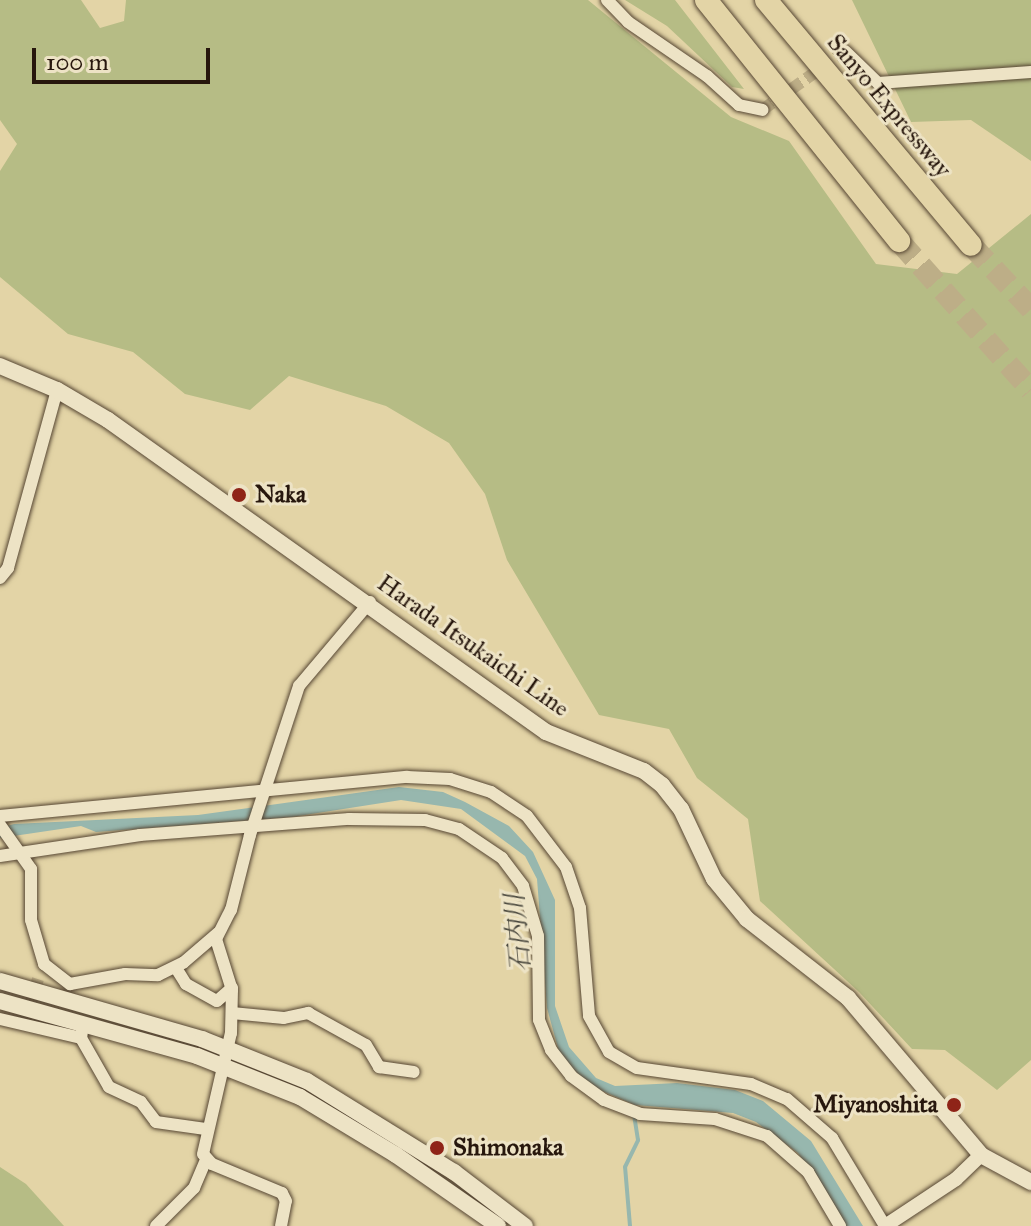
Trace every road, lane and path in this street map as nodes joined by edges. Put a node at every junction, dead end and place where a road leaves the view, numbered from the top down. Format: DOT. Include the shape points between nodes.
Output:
graph roads {
  1 [pos="607,0"];
  2 [pos="706,0"];
  3 [pos="766,0"];
  4 [pos="845,51"];
  5 [pos="1031,72"];
  6 [pos="762,110"];
  7 [pos="899,241"];
  8 [pos="971,245"];
  9 [pos="0,366"];
  10 [pos="57,390"];
  11 [pos="0,578"];
  12 [pos="370,602"];
  13 [pos="264,791"];
  14 [pos="0,816"];
  15 [pos="253,824"];
  16 [pos="0,825"];
  17 [pos="22,850"];
  18 [pos="0,856"];
  19 [pos="218,933"];
  20 [pos="47,967"];
  21 [pos="176,968"];
  22 [pos="38,979"];
  23 [pos="232,988"];
  24 [pos="1,990"];
  25 [pos="232,1013"];
  26 [pos="0,1019"];
  27 [pos="82,1031"];
  28 [pos="229,1049"];
  29 [pos="226,1067"];
  30 [pos="414,1072"];
  31 [pos="206,1129"];
  32 [pos="981,1155"];
  33 [pos="206,1160"];
  34 [pos="1031,1182"];
  35 [pos="156,1226"];
  36 [pos="281,1226"];
  37 [pos="498,1226"];
  38 [pos="525,1226"];
  39 [pos="840,1226"];
  40 [pos="885,1226"];
  1 -- 6 [label="street" via="628,22 707,76 739,105"];
  2 -- 7 [label="highway"];
  3 -- 8 [label="highway, Sanyo Expressway"];
  4 -- 5 [label="street" via="878,83"];
  9 -- 10 [label="main road, Harada Itsukaichi Line"];
  10 -- 11 [label="street" via="8,568"];
  10 -- 12 [label="main road, Harada Itsukaichi Line"];
  12 -- 13 [label="street" via="299,686"];
  12 -- 32 [label="main road, Harada Itsukaichi Line" via="546,732 644,771 662,785 681,809 725,895 747,919 848,998"];
  13 -- 14 [label="street"];
  13 -- 15 [label="street"];
  13 -- 40 [label="street" via="428,777 471,784 510,803 555,848 574,887 589,1016 602,1044 637,1068 751,1084 787,1099 832,1138"];
  15 -- 17 [label="street"];
  15 -- 19 [label="street" via="233,905"];
  15 -- 39 [label="street" via="425,820 482,841 513,872 530,902 538,936 539,1020 551,1050 571,1076 604,1100 640,1114 724,1121 767,1136 808,1172"];
  16 -- 17 [label="street"];
  17 -- 18 [label="street"];
  17 -- 20 [label="street" via="33,875 32,924"];
  19 -- 21 [label="street"];
  19 -- 23 [label="street" via="215,950"];
  20 -- 21 [label="street" via="72,984 125,974 153,977"];
  20 -- 22 [label="street"];
  21 -- 23 [label="street" via="186,984 217,1001"];
  23 -- 25 [label="street"];
  24 -- 27 [label="main road"];
  24 -- 28 [label="main road"];
  25 -- 28 [label="street"];
  25 -- 30 [label="street" via="284,1018 308,1013 366,1045 379,1067"];
  26 -- 27 [label="street"];
  27 -- 29 [label="main road"];
  27 -- 31 [label="street" via="103,1082 141,1102 151,1118"];
  28 -- 29 [label="street"];
  28 -- 38 [label="main road" via="358,1109"];
  29 -- 31 [label="street"];
  29 -- 37 [label="main road" via="300,1097 349,1125"];
  31 -- 33 [label="street"];
  32 -- 34 [label="main road, Harada Itsukaichi Line"];
  32 -- 40 [label="street" via="956,1179"];
  33 -- 35 [label="street" via="194,1188"];
  33 -- 36 [label="street" via="282,1193 286,1201"];
}
